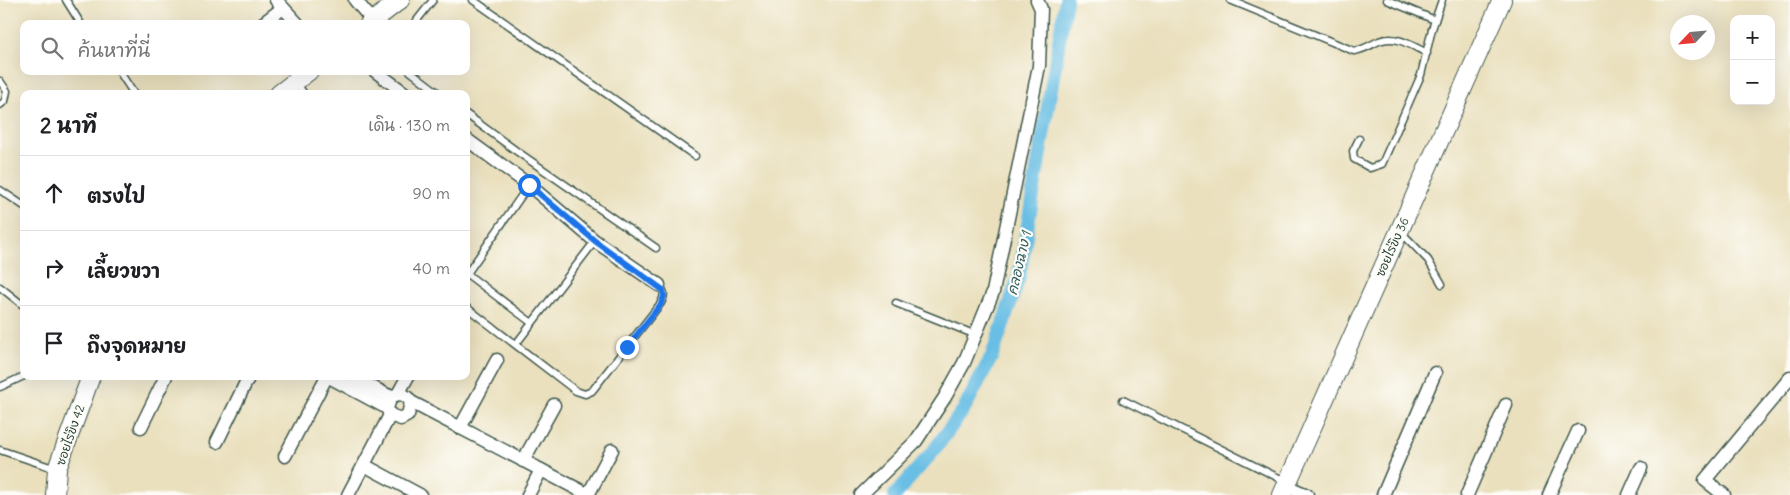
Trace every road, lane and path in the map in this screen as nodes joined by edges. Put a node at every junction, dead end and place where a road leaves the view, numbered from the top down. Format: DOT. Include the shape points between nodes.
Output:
graph roads {
  1 [pos="66,0"];
  2 [pos="354,0"];
  3 [pos="400,0"];
  4 [pos="433,0"];
  5 [pos="474,0"];
  6 [pos="1037,0"];
  7 [pos="1230,0"];
  8 [pos="1387,0"];
  9 [pos="1442,0"];
  10 [pos="1502,0"];
  11 [pos="280,4"];
  12 [pos="78,20"];
  13 [pos="266,20"];
  14 [pos="294,20"];
  15 [pos="369,20"];
  16 [pos="374,20"];
  17 [pos="417,20"];
  18 [pos="1435,20"];
  19 [pos="1427,53"];
  20 [pos="122,75"];
  21 [pos="381,75"];
  22 [pos="415,75"];
  23 [pos="0,81"];
  24 [pos="302,82"];
  25 [pos="131,90"];
  26 [pos="287,90"];
  27 [pos="401,90"];
  28 [pos="435,90"];
  29 [pos="0,105"];
  30 [pos="470,117"];
  31 [pos="1358,139"];
  32 [pos="470,141"];
  33 [pos="695,156"];
  34 [pos="529,185"];
  35 [pos="0,190"];
  36 [pos="20,203"];
  37 [pos="1399,231"];
  38 [pos="595,241"];
  39 [pos="656,248"];
  40 [pos="470,268"];
  41 [pos="470,277"];
  42 [pos="1442,284"];
  43 [pos="659,285"];
  44 [pos="0,287"];
  45 [pos="20,303"];
  46 [pos="896,303"];
  47 [pos="470,310"];
  48 [pos="532,323"];
  49 [pos="977,335"];
  50 [pos="516,344"];
  51 [pos="497,360"];
  52 [pos="1435,373"];
  53 [pos="20,378"];
  54 [pos="1790,378"];
  55 [pos="90,380"];
  56 [pos="164,380"];
  57 [pos="248,380"];
  58 [pos="325,380"];
  59 [pos="337,380"];
  60 [pos="357,380"];
  61 [pos="406,380"];
  62 [pos="0,387"];
  63 [pos="1123,400"];
  64 [pos="411,402"];
  65 [pos="392,403"];
  66 [pos="554,405"];
  67 [pos="1506,405"];
  68 [pos="141,427"];
  69 [pos="460,428"];
  70 [pos="1578,432"];
  71 [pos="217,442"];
  72 [pos="0,450"];
  73 [pos="612,450"];
  74 [pos="285,456"];
  75 [pos="523,461"];
  76 [pos="364,465"];
  77 [pos="1641,468"];
  78 [pos="58,469"];
  79 [pos="541,470"];
  80 [pos="1286,488"];
  81 [pos="55,495"];
  82 [pos="348,495"];
  83 [pos="420,495"];
  84 [pos="528,495"];
  85 [pos="588,495"];
  86 [pos="861,495"];
  87 [pos="1307,495"];
  88 [pos="1383,495"];
  89 [pos="1467,495"];
  90 [pos="1548,495"];
  91 [pos="1629,495"];
  92 [pos="1724,495"];
  1 -- 12 [label="lane"];
  2 -- 15 [label="street"];
  3 -- 16 [label="street"];
  4 -- 17 [label="lane"];
  5 -- 33 [label="lane"];
  6 -- 49 [label="street" via="1041,9 1039,66 994,292"];
  7 -- 19 [label="lane" via="1354,52 1390,38"];
  8 -- 18 [label="lane"];
  9 -- 18 [label="lane"];
  10 -- 37 [label="street, ซอยไร่ขิง 36"];
  11 -- 13 [label="street"];
  11 -- 14 [label="street"];
  18 -- 19 [label="lane"];
  19 -- 31 [label="lane" via="1421,75 1382,164 1370,168 1354,158"];
  20 -- 25 [label="lane"];
  21 -- 27 [label="street"];
  22 -- 28 [label="lane"];
  23 -- 29 [label="lane" via="7,91 5,101"];
  24 -- 26 [label="street"];
  30 -- 39 [label="lane"];
  32 -- 34 [label="street"];
  34 -- 38 [label="street"];
  34 -- 40 [label="lane"];
  35 -- 36 [label="lane"];
  37 -- 42 [label="lane" via="1428,260"];
  37 -- 80 [label="street, ซอยไร่ขิง 36"];
  38 -- 43 [label="street"];
  38 -- 48 [label="lane"];
  41 -- 48 [label="lane"];
  43 -- 50 [label="lane" via="664,296 661,304 592,391 584,394 576,391"];
  44 -- 45 [label="lane"];
  46 -- 49 [label="lane"];
  47 -- 50 [label="lane"];
  48 -- 50 [label="lane"];
  49 -- 86 [label="street" via="964,363 916,441"];
  51 -- 69 [label="street"];
  52 -- 88 [label="street"];
  53 -- 62 [label="lane"];
  54 -- 92 [label="street" via="1705,480"];
  55 -- 78 [label="street, ซอยไร่ขิง 42"];
  56 -- 68 [label="street"];
  57 -- 71 [label="street"];
  58 -- 74 [label="street"];
  59 -- 65 [label="street"];
  60 -- 65 [label="street"];
  61 -- 65 [label="street"];
  63 -- 80 [label="lane"];
  64 -- 65 [label="street" via="406,396"];
  64 -- 65 [label="street" via="405,417 397,418"];
  64 -- 69 [label="street"];
  65 -- 76 [label="street"];
  66 -- 75 [label="street"];
  67 -- 89 [label="street"];
  69 -- 75 [label="street"];
  70 -- 90 [label="street"];
  72 -- 78 [label="lane"];
  73 -- 85 [label="street"];
  75 -- 79 [label="street"];
  76 -- 82 [label="street"];
  76 -- 83 [label="street"];
  77 -- 91 [label="street"];
  78 -- 81 [label="street, ซอยไร่ขิง 42"];
  79 -- 84 [label="street"];
  79 -- 85 [label="street"];
  80 -- 87 [label="street"];
}
